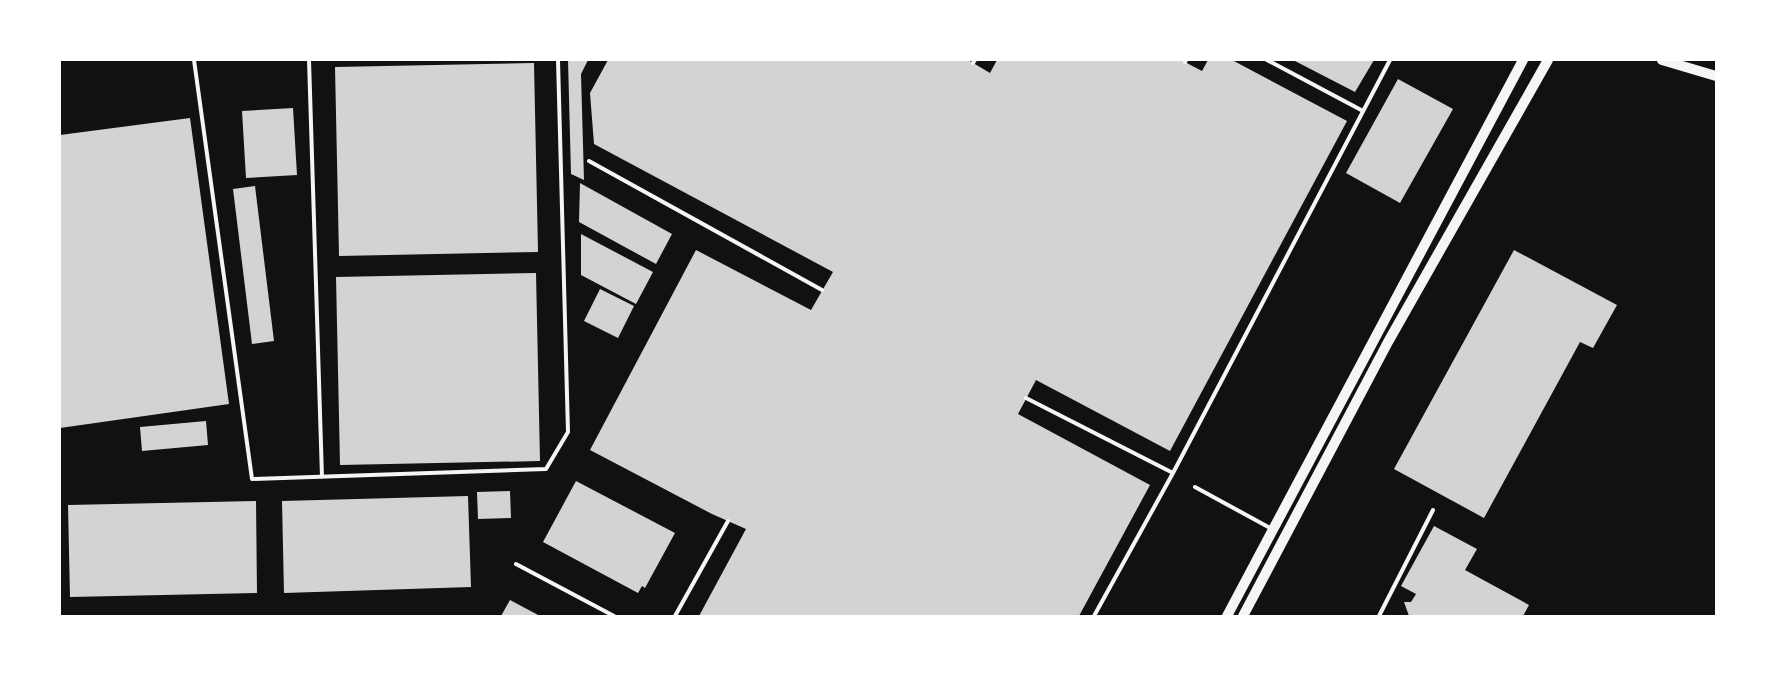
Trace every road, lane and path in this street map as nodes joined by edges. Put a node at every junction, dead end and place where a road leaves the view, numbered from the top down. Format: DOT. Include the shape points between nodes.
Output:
graph roads {
  1 [pos="194,60"];
  2 [pos="309,60"];
  3 [pos="558,60"];
  4 [pos="1267,60"];
  5 [pos="1390,60"];
  6 [pos="1523,60"];
  7 [pos="1548,60"];
  8 [pos="1662,60"];
  9 [pos="1716,76"];
  10 [pos="1363,111"];
  11 [pos="589,161"];
  12 [pos="822,290"];
  13 [pos="1026,398"];
  14 [pos="1173,473"];
  15 [pos="322,477"];
  16 [pos="1195,487"];
  17 [pos="1433,510"];
  18 [pos="728,521"];
  19 [pos="1272,529"];
  20 [pos="516,564"];
  21 [pos="614,616"];
  22 [pos="675,616"];
  23 [pos="1094,616"];
  24 [pos="1227,616"];
  25 [pos="1243,616"];
  26 [pos="1379,616"];
  1 -- 15 [label="lane" via="252,479"];
  2 -- 15 [label="lane"];
  3 -- 15 [label="lane" via="568,432 546,469"];
  4 -- 10 [label="lane"];
  5 -- 10 [label="lane"];
  6 -- 19 [label="main road"];
  7 -- 25 [label="main road" via="1388,342"];
  8 -- 9 [label="main road"];
  10 -- 14 [label="lane"];
  11 -- 12 [label="lane"];
  13 -- 14 [label="lane"];
  14 -- 23 [label="lane"];
  16 -- 19 [label="lane"];
  17 -- 26 [label="lane"];
  18 -- 22 [label="lane"];
  19 -- 24 [label="main road"];
  20 -- 21 [label="lane"];
}
